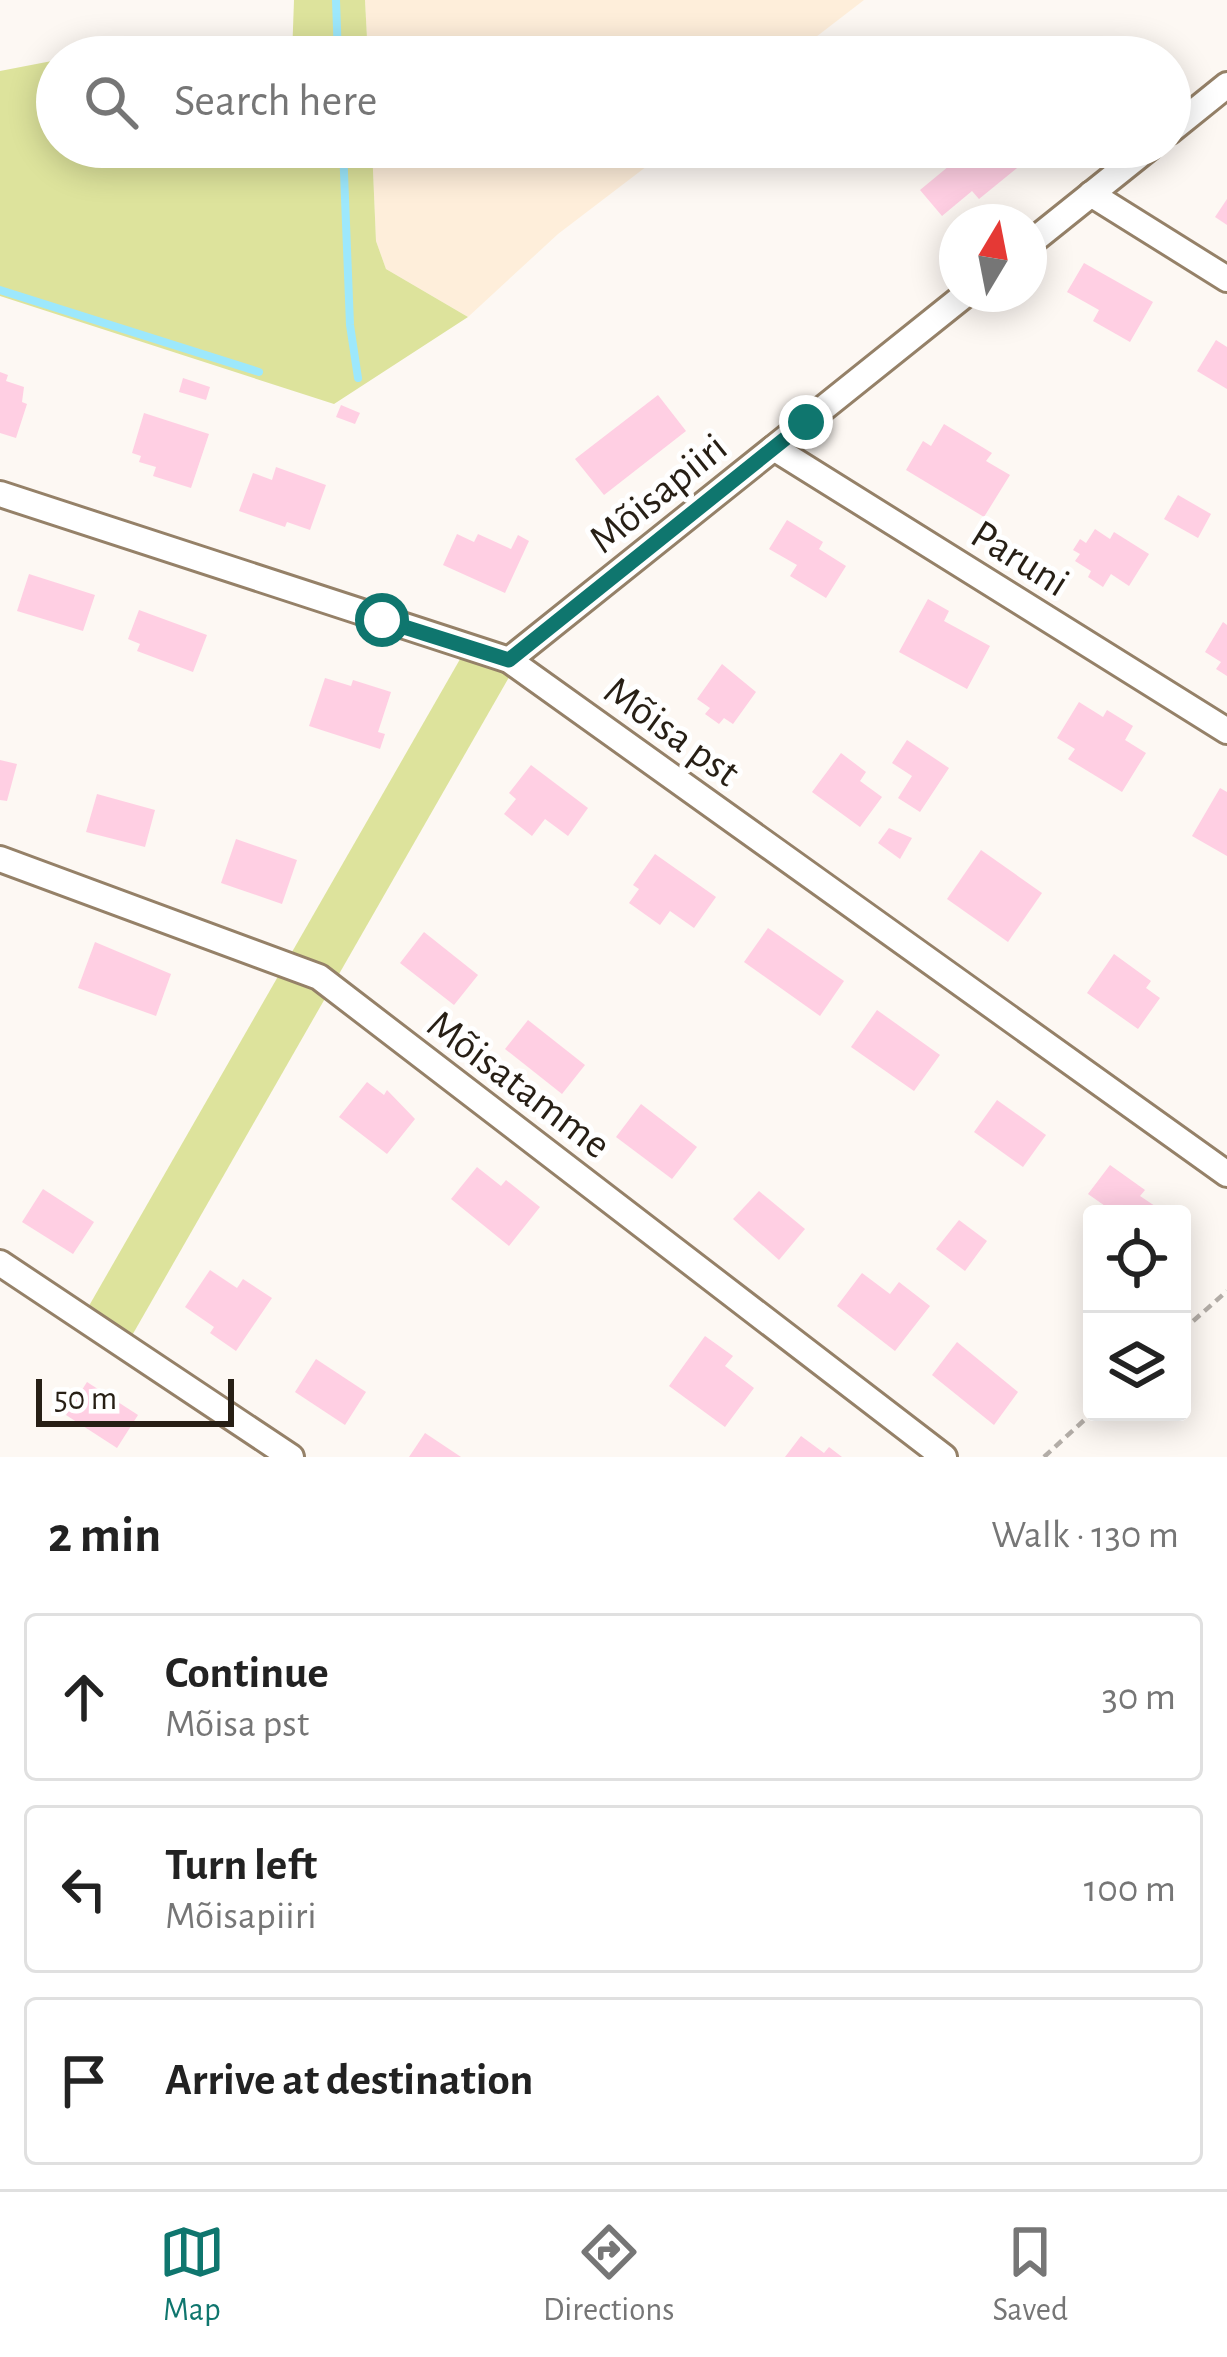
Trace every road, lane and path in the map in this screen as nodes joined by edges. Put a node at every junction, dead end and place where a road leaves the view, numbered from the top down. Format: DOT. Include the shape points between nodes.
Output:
graph roads {
  1 [pos="1227,85"];
  2 [pos="1191,113"];
  3 [pos="1124,168"];
  4 [pos="1091,194"];
  5 [pos="1047,229"];
  6 [pos="1227,279"];
  7 [pos="944,312"];
  8 [pos="774,448"];
  9 [pos="0,494"];
  10 [pos="509,660"];
  11 [pos="1227,731"];
  12 [pos="0,859"];
  13 [pos="1227,1174"];
  14 [pos="0,1263"];
  15 [pos="1227,1291"];
  16 [pos="1191,1323"];
  17 [pos="1083,1421"];
  18 [pos="292,1457"];
  19 [pos="944,1457"];
  20 [pos="1044,1457"];
  1 -- 2 [label="street"];
  3 -- 4 [label="street"];
  4 -- 5 [label="street"];
  4 -- 6 [label="street"];
  7 -- 8 [label="street, Mõisapiiri"];
  8 -- 10 [label="street, Mõisapiiri"];
  8 -- 11 [label="street, Paruni"];
  9 -- 10 [label="street, Mõisa pst"];
  10 -- 13 [label="street, Mõisa pst"];
  12 -- 19 [label="street, Mõisatamme" via="319,977"];
  14 -- 18 [label="street"];
  15 -- 16 [label="path"];
  17 -- 20 [label="path"];
}
